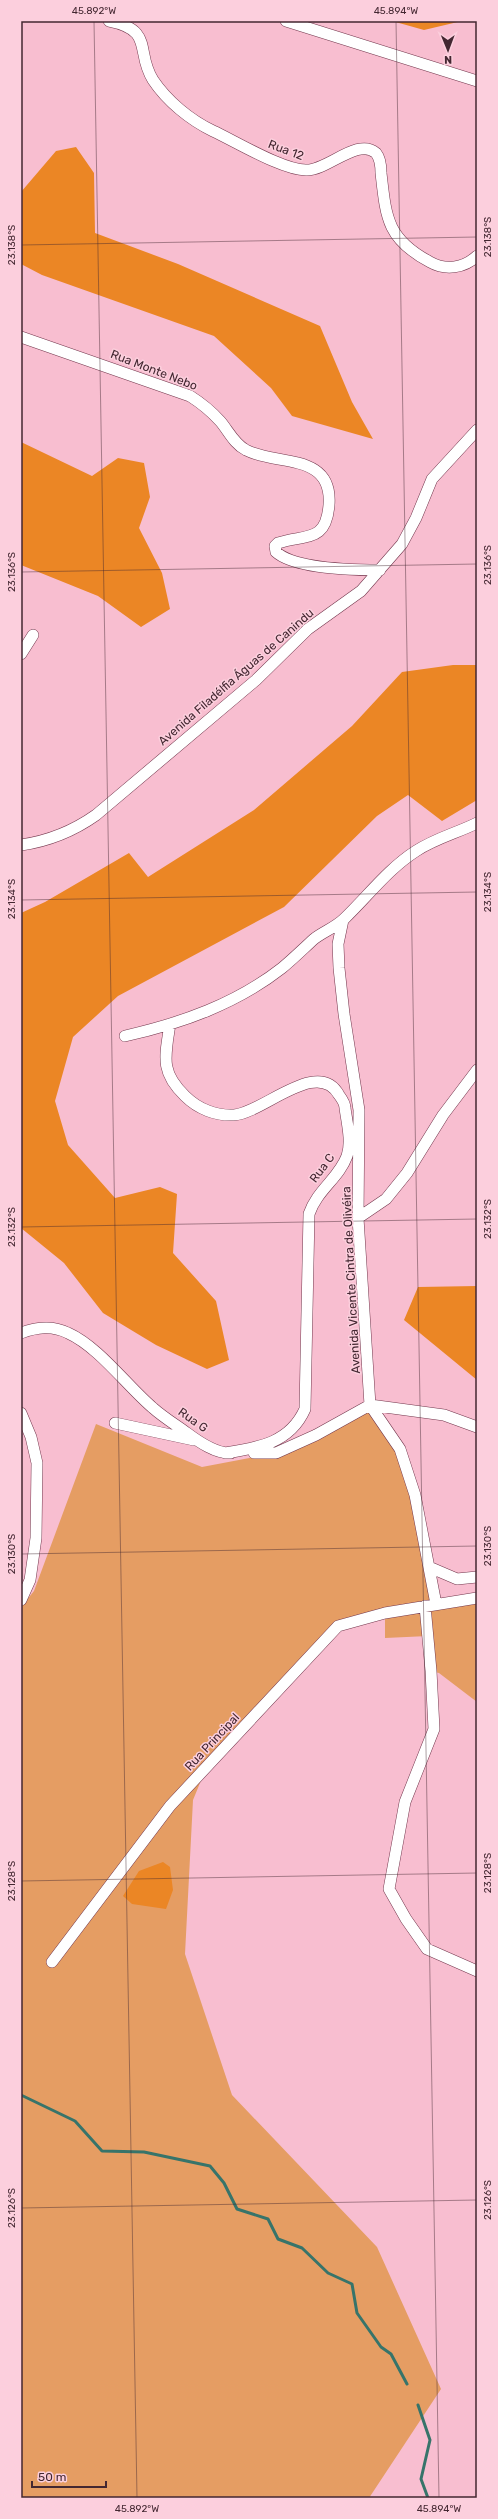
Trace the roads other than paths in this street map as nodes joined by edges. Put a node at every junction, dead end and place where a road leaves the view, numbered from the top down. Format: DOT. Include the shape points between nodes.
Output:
graph roads {
  1 [pos="109,21"];
  2 [pos="286,21"];
  3 [pos="477,81"];
  4 [pos="477,256"];
  5 [pos="21,337"];
  6 [pos="477,430"];
  7 [pos="380,570"];
  8 [pos="33,634"];
  9 [pos="21,654"];
  10 [pos="477,823"];
  11 [pos="21,846"];
  12 [pos="343,920"];
  13 [pos="170,1024"];
  14 [pos="125,1036"];
  15 [pos="477,1070"];
  16 [pos="358,1218"];
  17 [pos="21,1333"];
  18 [pos="370,1405"];
  19 [pos="21,1413"];
  20 [pos="115,1423"];
  21 [pos="477,1427"];
  22 [pos="198,1441"];
  23 [pos="225,1453"];
  24 [pos="429,1568"];
  25 [pos="477,1577"];
  26 [pos="477,1598"];
  27 [pos="21,1600"];
  28 [pos="431,1605"];
  29 [pos="52,1962"];
  30 [pos="477,1971"];
  1 -- 4 [label="street, Rua 12" via="129,27 136,33 142,43 152,79 166,97 202,126 281,164 304,171 318,170 355,149 368,149 376,154 380,163 388,220 395,235 406,246 437,266 452,268 463,265"];
  2 -- 3 [label="street"];
  5 -- 7 [label="street, Rua Monte Nebo" via="190,396 203,404 245,450 312,467 325,481 330,498 328,516 322,529 315,536 278,543 275,546 276,552 292,559 342,570"];
  6 -- 7 [label="street, Avenida Filadélfia Águas de Canindu" via="432,479 402,544"];
  7 -- 11 [label="street, Avenida Filadélfia Águas de Canindu" via="361,591 308,629 256,680 96,815 74,830 40,843"];
  8 -- 9 [label="street"];
  10 -- 12 [label="street" via="439,838 416,851 388,873"];
  12 -- 13 [label="street" via="242,995 222,1006"];
  12 -- 16 [label="street, Avenida Vicente Cintra de Olivéira" via="338,944 339,968 359,1110"];
  13 -- 14 [label="street"];
  13 -- 23 [label="street, Rua C" via="166,1051 169,1078 193,1104 213,1113 235,1115 253,1110 313,1081 327,1083 336,1088 345,1104 349,1133 347,1156 314,1200 309,1214 305,1409 300,1421 284,1436 260,1448"];
  15 -- 16 [label="street" via="443,1114 403,1178 386,1199"];
  16 -- 18 [label="street, Avenida Vicente Cintra de Olivéira"];
  17 -- 22 [label="street, Rua G" via="36,1327 53,1328 69,1333 93,1350 153,1408"];
  18 -- 21 [label="street" via="444,1415"];
  18 -- 23 [label="street, Rua G" via="316,1436 276,1453"];
  18 -- 24 [label="street" via="400,1449 415,1495"];
  19 -- 27 [label="street" via="31,1436 37,1463 36,1538 30,1580"];
  20 -- 22 [label="street"];
  22 -- 23 [label="street, Rua G"];
  24 -- 25 [label="street" via="457,1579"];
  24 -- 28 [label="street"];
  26 -- 28 [label="street, Rua Principal"];
  28 -- 29 [label="street, Rua Principal" via="385,1613 338,1626 170,1806"];
  28 -- 30 [label="street" via="434,1729 405,1802 389,1889 406,1920 427,1949"];
}
